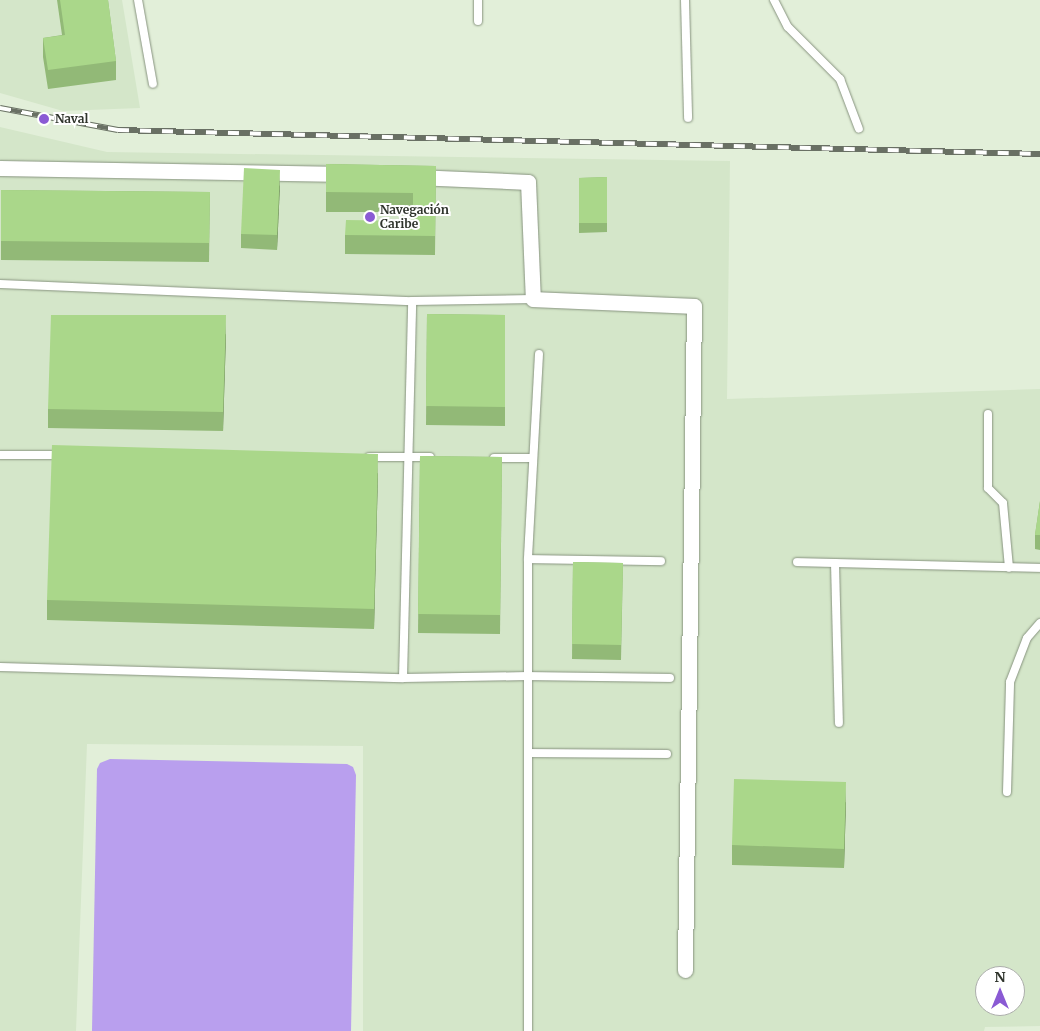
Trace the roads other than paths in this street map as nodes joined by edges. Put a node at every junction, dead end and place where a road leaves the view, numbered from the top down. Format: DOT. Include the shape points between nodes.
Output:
graph roads {
  1 [pos="138,0"];
  2 [pos="478,0"];
  3 [pos="684,0"];
  4 [pos="774,0"];
  5 [pos="478,21"];
  6 [pos="153,84"];
  7 [pos="688,118"];
  8 [pos="859,129"];
  9 [pos="0,168"];
  10 [pos="359,174"];
  11 [pos="399,176"];
  12 [pos="0,284"];
  13 [pos="533,299"];
  14 [pos="412,301"];
  15 [pos="539,354"];
  16 [pos="988,414"];
  17 [pos="0,455"];
  18 [pos="69,455"];
  19 [pos="356,457"];
  20 [pos="406,457"];
  21 [pos="435,457"];
  22 [pos="483,458"];
  23 [pos="532,458"];
  24 [pos="528,559"];
  25 [pos="661,561"];
  26 [pos="797,562"];
  27 [pos="836,563"];
  28 [pos="1009,568"];
  29 [pos="1040,568"];
  30 [pos="1040,623"];
  31 [pos="0,666"];
  32 [pos="528,676"];
  33 [pos="403,678"];
  34 [pos="670,678"];
  35 [pos="839,723"];
  36 [pos="528,753"];
  37 [pos="667,754"];
  38 [pos="1007,792"];
  39 [pos="685,970"];
  40 [pos="528,1031"];
  1 -- 6 [label="lane"];
  2 -- 5 [label="lane"];
  3 -- 7 [label="lane"];
  4 -- 8 [label="lane" via="788,27 840,79"];
  9 -- 10 [label="street"];
  11 -- 13 [label="street" via="528,182"];
  12 -- 14 [label="lane"];
  13 -- 14 [label="lane"];
  13 -- 39 [label="street" via="694,306"];
  14 -- 20 [label="lane"];
  15 -- 23 [label="lane"];
  16 -- 28 [label="lane" via="988,488 1003,503"];
  17 -- 18 [label="lane"];
  19 -- 20 [label="lane"];
  20 -- 21 [label="lane"];
  20 -- 33 [label="lane"];
  22 -- 23 [label="lane"];
  23 -- 24 [label="lane"];
  24 -- 25 [label="lane"];
  24 -- 32 [label="lane"];
  26 -- 27 [label="lane"];
  27 -- 28 [label="lane"];
  27 -- 35 [label="lane"];
  28 -- 29 [label="lane"];
  30 -- 38 [label="lane" via="1027,638 1010,682"];
  31 -- 33 [label="lane"];
  32 -- 33 [label="lane"];
  32 -- 34 [label="lane"];
  32 -- 36 [label="lane"];
  36 -- 37 [label="lane"];
  36 -- 40 [label="lane"];
}
